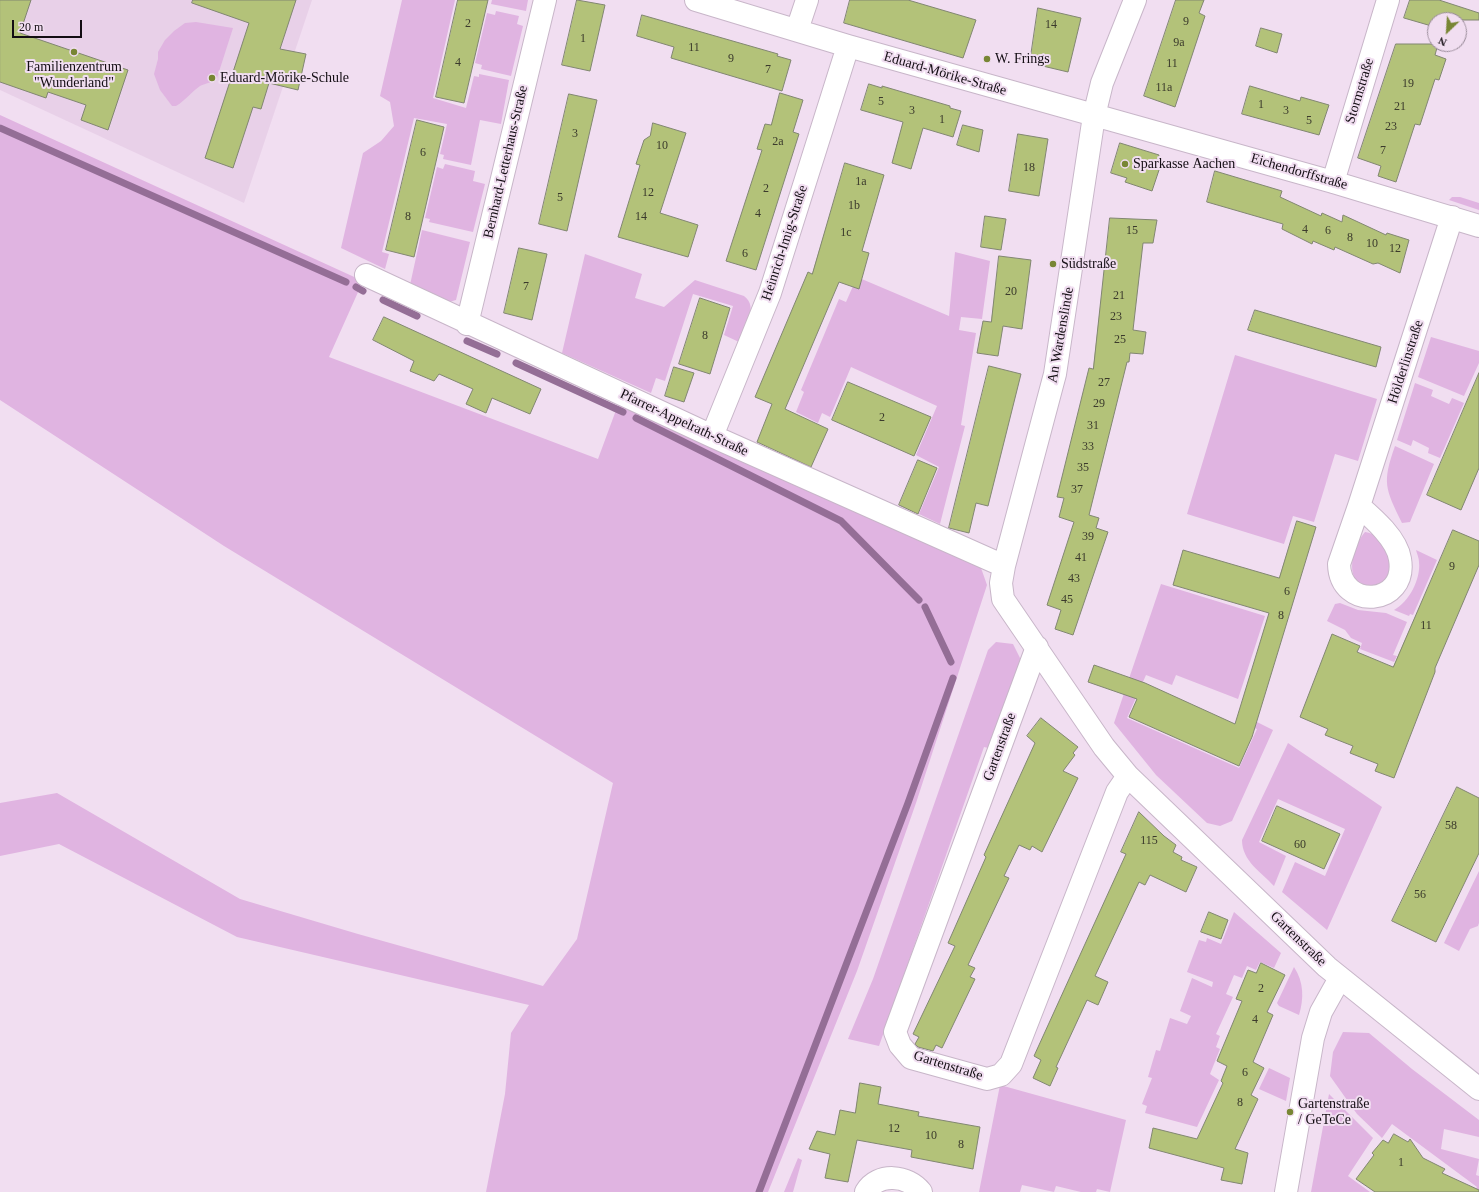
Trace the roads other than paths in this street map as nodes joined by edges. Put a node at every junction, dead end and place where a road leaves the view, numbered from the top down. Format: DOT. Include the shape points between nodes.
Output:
graph roads {
  1 [pos="545,0"];
  2 [pos="696,0"];
  3 [pos="807,0"];
  4 [pos="1135,0"];
  5 [pos="1388,0"];
  6 [pos="797,30"];
  7 [pos="848,46"];
  8 [pos="1094,116"];
  9 [pos="1333,182"];
  10 [pos="1452,217"];
  11 [pos="1479,226"];
  12 [pos="366,275"];
  13 [pos="467,324"];
  14 [pos="712,436"];
  15 [pos="1359,506"];
  16 [pos="1004,566"];
  17 [pos="1004,600"];
  18 [pos="1037,647"];
  19 [pos="1128,776"];
  20 [pos="1340,978"];
  21 [pos="1479,1089"];
  22 [pos="866,1192"];
  23 [pos="921,1192"];
  24 [pos="1286,1192"];
  1 -- 13 [label="street, Bernhard-Letterhaus-Straße"];
  2 -- 6 [label="street, Eduard-Mörike-Straße"];
  3 -- 6 [label="street"];
  4 -- 8 [label="street, An Wardenslinde" via="1102,83"];
  5 -- 9 [label="street, Stormstraße"];
  6 -- 7 [label="street, Eduard-Mörike-Straße"];
  7 -- 8 [label="street, Eduard-Mörike-Straße"];
  7 -- 14 [label="street, Heinrich-Imig-Straße" via="770,293"];
  8 -- 9 [label="street, Eichendorffstraße"];
  8 -- 16 [label="street, An Wardenslinde" via="1055,374"];
  9 -- 10 [label="street, Eichendorffstraße"];
  10 -- 11 [label="street, Eichendorffstraße"];
  10 -- 15 [label="street, Hölderlinstraße"];
  12 -- 13 [label="street, Pfarrer-Appelrath-Straße"];
  13 -- 14 [label="street, Pfarrer-Appelrath-Straße"];
  14 -- 16 [label="street, Pfarrer-Appelrath-Straße"];
  16 -- 17 [label="street, An Wardenslinde" via="1000,583"];
  17 -- 18 [label="street, Gartenstraße"];
  18 -- 19 [label="street, Gartenstraße" via="1104,747"];
  18 -- 19 [label="street, Gartenstraße" via="895,1032 900,1045 911,1058 987,1079 1001,1075 1011,1064 1117,792"];
  19 -- 20 [label="street, Gartenstraße"];
  20 -- 21 [label="street, Gartenstraße"];
  20 -- 24 [label="street" via="1321,1012 1313,1038"];
  22 -- 23 [label="street" via="869,1187 888,1177 905,1179"];
}
